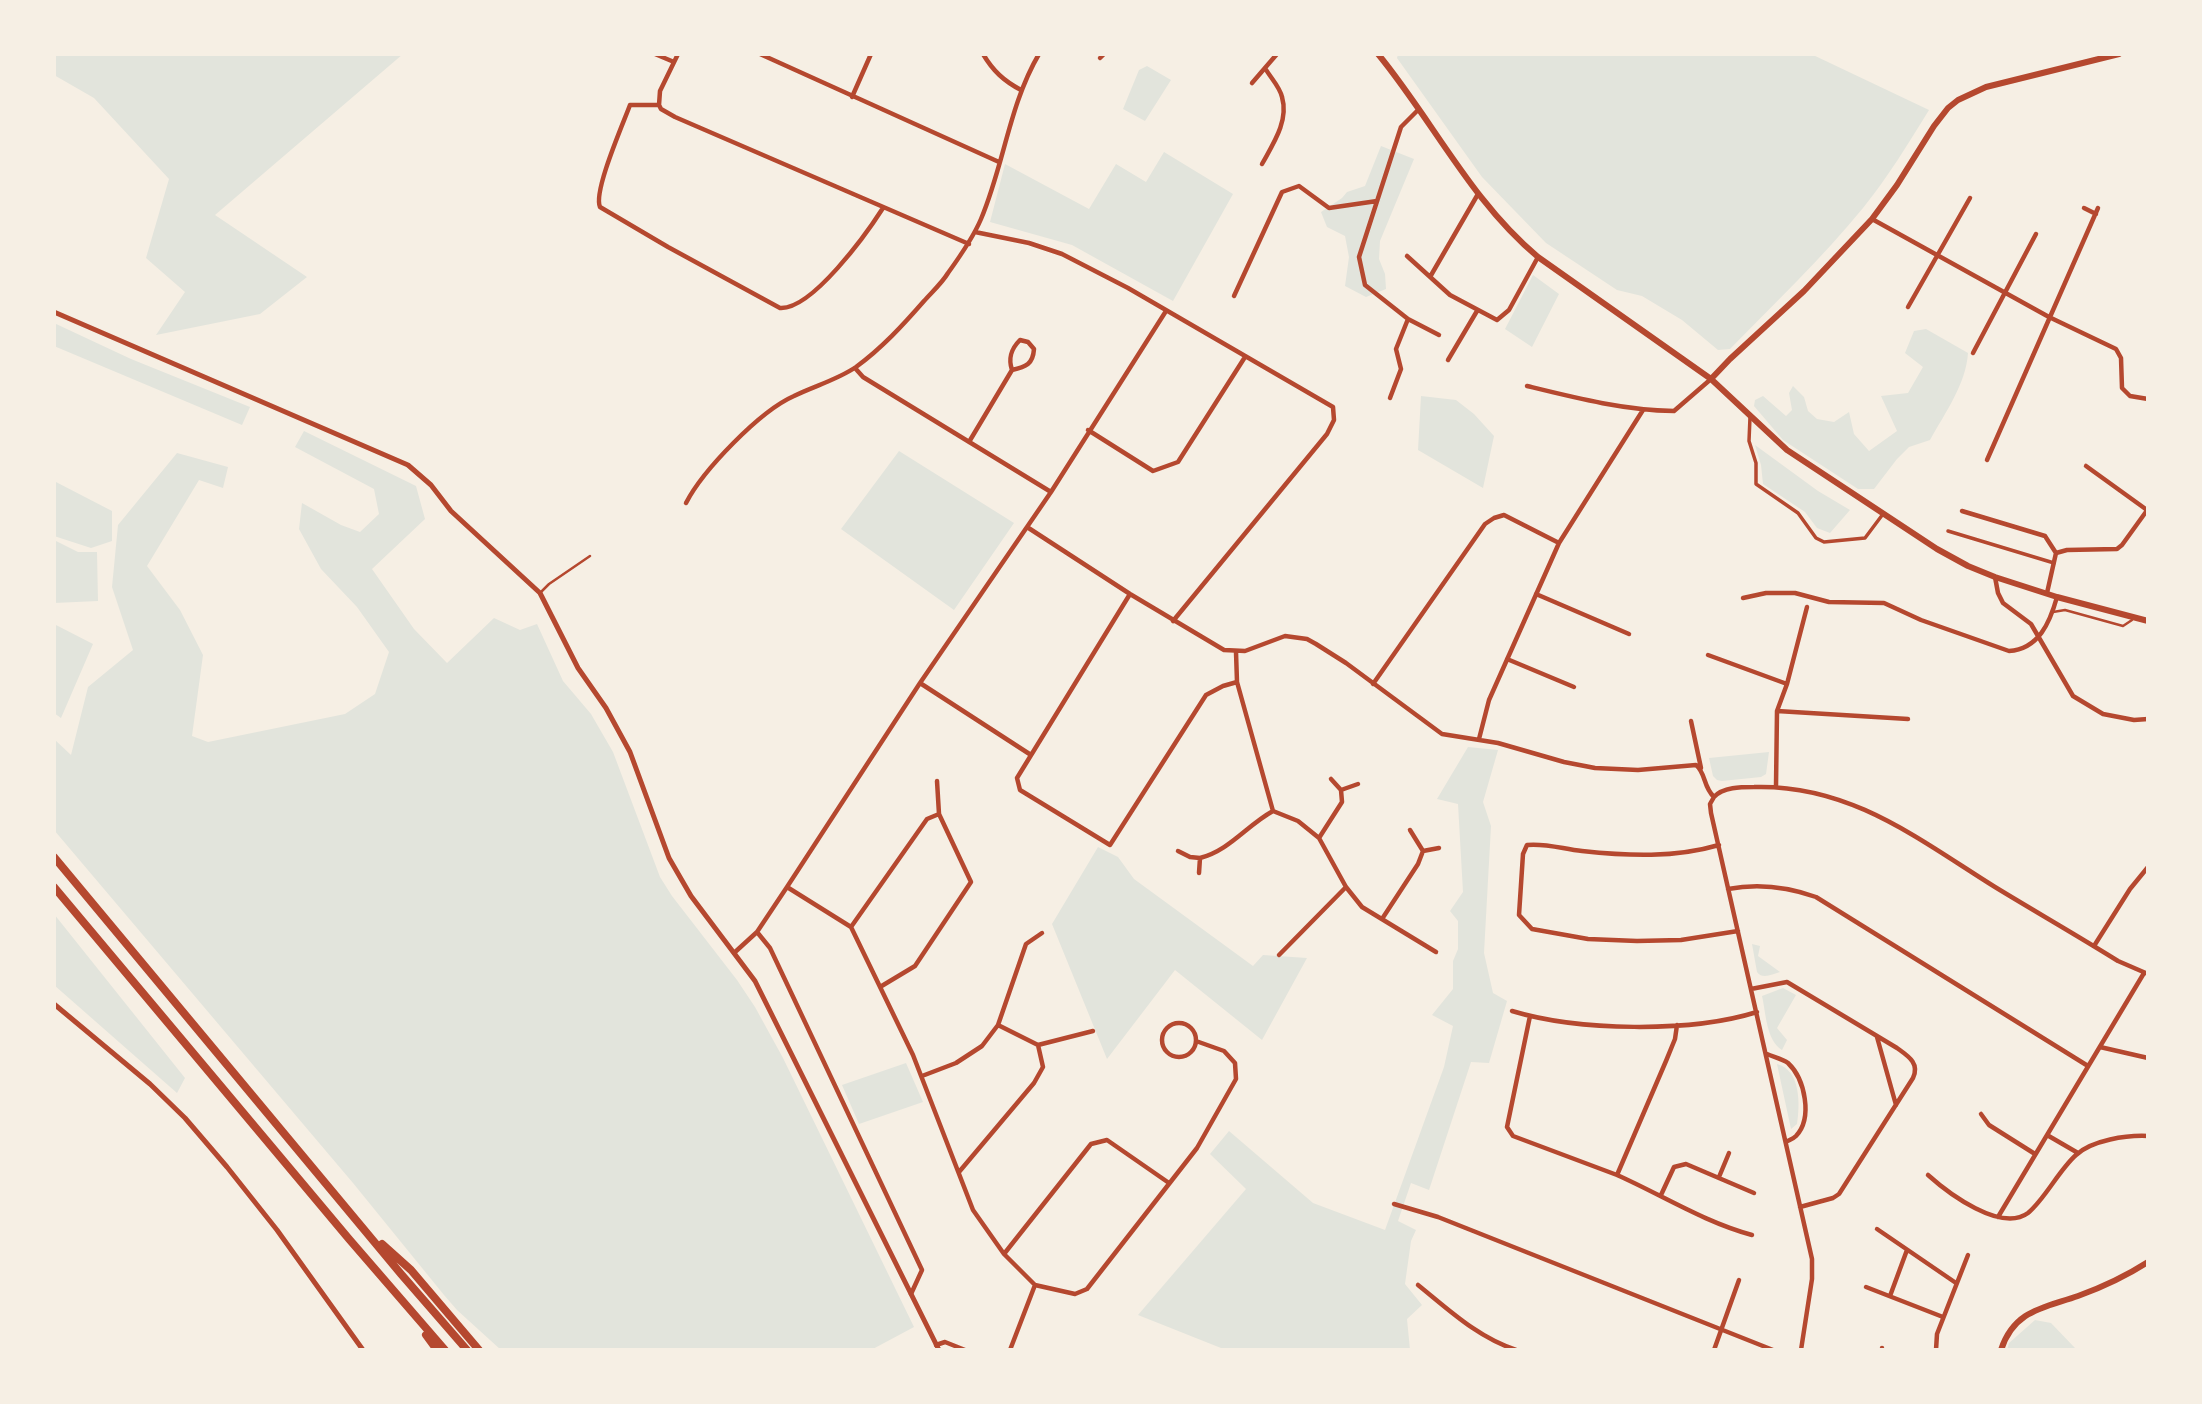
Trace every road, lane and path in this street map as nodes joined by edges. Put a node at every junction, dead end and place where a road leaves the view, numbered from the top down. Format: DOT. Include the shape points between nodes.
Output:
graph roads {
  1 [pos="655,54"];
  2 [pos="678,54"];
  3 [pos="760,54"];
  4 [pos="871,54"];
  5 [pos="983,54"];
  6 [pos="1039,54"];
  7 [pos="1277,54"];
  8 [pos="1379,54"];
  9 [pos="2119,54"];
  10 [pos="674,62"];
  11 [pos="1265,68"];
  12 [pos="1252,83"];
  13 [pos="1021,90"];
  14 [pos="852,97"];
  15 [pos="659,105"];
  16 [pos="1418,110"];
  17 [pos="999,162"];
  18 [pos="1262,164"];
  19 [pos="1478,194"];
  20 [pos="1970,198"];
  21 [pos="1377,201"];
  22 [pos="884,208"];
  23 [pos="2084,208"];
  24 [pos="1871,219"];
  25 [pos="975,232"];
  26 [pos="2036,234"];
  27 [pos="969,244"];
  28 [pos="1407,256"];
  29 [pos="1938,256"];
  30 [pos="1538,257"];
  31 [pos="1430,278"];
  32 [pos="2005,293"];
  33 [pos="1234,296"];
  34 [pos="1908,307"];
  35 [pos="1166,311"];
  36 [pos="1477,311"];
  37 [pos="54,312"];
  38 [pos="2049,317"];
  39 [pos="1408,320"];
  40 [pos="1439,335"];
  41 [pos="1973,352"];
  42 [pos="1245,357"];
  43 [pos="1448,360"];
  44 [pos="855,368"];
  45 [pos="1012,370"];
  46 [pos="1711,379"];
  47 [pos="1527,386"];
  48 [pos="1390,398"];
  49 [pos="2148,399"];
  50 [pos="1643,410"];
  51 [pos="1750,417"];
  52 [pos="1088,430"];
  53 [pos="969,442"];
  54 [pos="1987,460"];
  55 [pos="2086,466"];
  56 [pos="1051,492"];
  57 [pos="687,503"];
  58 [pos="2147,509"];
  59 [pos="1962,511"];
  60 [pos="1883,514"];
  61 [pos="1027,527"];
  62 [pos="1948,531"];
  63 [pos="1559,543"];
  64 [pos="2056,553"];
  65 [pos="590,556"];
  66 [pos="2054,563"];
  67 [pos="1995,576"];
  68 [pos="540,593"];
  69 [pos="2047,593"];
  70 [pos="1130,594"];
  71 [pos="1536,594"];
  72 [pos="2057,597"];
  73 [pos="1743,598"];
  74 [pos="1807,607"];
  75 [pos="2053,612"];
  76 [pos="2135,617"];
  77 [pos="1173,621"];
  78 [pos="2148,621"];
  79 [pos="1629,634"];
  80 [pos="2040,637"];
  81 [pos="1236,652"];
  82 [pos="1708,655"];
  83 [pos="1507,659"];
  84 [pos="1237,682"];
  85 [pos="920,683"];
  86 [pos="1373,684"];
  87 [pos="1787,684"];
  88 [pos="1574,687"];
  89 [pos="1777,711"];
  90 [pos="1908,719"];
  91 [pos="2148,719"];
  92 [pos="1691,721"];
  93 [pos="1479,739"];
  94 [pos="1031,755"];
  95 [pos="1702,771"];
  96 [pos="1331,779"];
  97 [pos="937,781"];
  98 [pos="1358,783"];
  99 [pos="1776,786"];
  100 [pos="1341,790"];
  101 [pos="1714,796"];
  102 [pos="1273,811"];
  103 [pos="939,814"];
  104 [pos="1410,830"];
  105 [pos="1319,838"];
  106 [pos="1720,845"];
  107 [pos="1439,848"];
  108 [pos="1178,851"];
  109 [pos="1423,851"];
  110 [pos="54,857"];
  111 [pos="1200,858"];
  112 [pos="2148,867"];
  113 [pos="1199,873"];
  114 [pos="54,887"];
  115 [pos="787,887"];
  116 [pos="1346,887"];
  117 [pos="1728,889"];
  118 [pos="1382,919"];
  119 [pos="851,927"];
  120 [pos="1738,931"];
  121 [pos="757,932"];
  122 [pos="1042,933"];
  123 [pos="2094,946"];
  124 [pos="1436,952"];
  125 [pos="734,953"];
  126 [pos="1279,955"];
  127 [pos="2146,973"];
  128 [pos="880,987"];
  129 [pos="1751,989"];
  130 [pos="54,1004"];
  131 [pos="1512,1011"];
  132 [pos="1756,1012"];
  133 [pos="1530,1016"];
  134 [pos="998,1025"];
  135 [pos="1677,1025"];
  136 [pos="1093,1031"];
  137 [pos="1877,1036"];
  138 [pos="1196,1041"];
  139 [pos="1038,1045"];
  140 [pos="2100,1047"];
  141 [pos="1767,1054"];
  142 [pos="2148,1058"];
  143 [pos="2088,1066"];
  144 [pos="922,1076"];
  145 [pos="1896,1105"];
  146 [pos="1982,1114"];
  147 [pos="2047,1135"];
  148 [pos="2148,1136"];
  149 [pos="1786,1142"];
  150 [pos="1729,1153"];
  151 [pos="2078,1153"];
  152 [pos="2035,1154"];
  153 [pos="959,1172"];
  154 [pos="1617,1175"];
  155 [pos="1928,1175"];
  156 [pos="1720,1177"];
  157 [pos="1169,1183"];
  158 [pos="1754,1193"];
  159 [pos="1661,1195"];
  160 [pos="1394,1204"];
  161 [pos="1800,1207"];
  162 [pos="1998,1217"];
  163 [pos="364,1228"];
  164 [pos="1877,1229"];
  165 [pos="1752,1235"];
  166 [pos="1907,1250"];
  167 [pos="1004,1254"];
  168 [pos="1968,1255"];
  169 [pos="2148,1262"];
  170 [pos="382,1277"];
  171 [pos="1739,1280"];
  172 [pos="1956,1283"];
  173 [pos="1035,1284"];
  174 [pos="1418,1284"];
  175 [pos="1866,1287"];
  176 [pos="911,1294"];
  177 [pos="1890,1296"];
  178 [pos="1943,1317"];
  179 [pos="1722,1330"];
  180 [pos="937,1347"];
  181 [pos="363,1350"];
  182 [pos="437,1350"];
  183 [pos="445,1350"];
  184 [pos="467,1350"];
  185 [pos="479,1350"];
  186 [pos="965,1350"];
  187 [pos="1010,1350"];
  188 [pos="1516,1350"];
  189 [pos="1714,1350"];
  190 [pos="1773,1350"];
  191 [pos="1801,1350"];
  192 [pos="1936,1350"];
  193 [pos="2001,1350"];
  1 -- 10 [label="street"];
  2 -- 10 [label="street"];
  3 -- 14 [label="street"];
  4 -- 14 [label="street"];
  5 -- 13 [label="street" via="1004,81"];
  6 -- 13 [label="street"];
  7 -- 11 [label="street"];
  8 -- 16 [label="main road"];
  9 -- 24 [label="main road" via="1986,87 1958,100 1934,126"];
  10 -- 15 [label="street" via="660,91"];
  11 -- 12 [label="street"];
  11 -- 18 [label="street" via="1282,95 1283,121"];
  13 -- 17 [label="street"];
  14 -- 17 [label="street"];
  15 -- 22 [label="street" via="675,117"];
  15 -- 22 [label="street" via="630,105 601,185 600,207 780,308 790,307 830,277"];
  16 -- 19 [label="main road"];
  16 -- 21 [label="street" via="1401,127"];
  17 -- 25 [label="street"];
  19 -- 30 [label="main road"];
  19 -- 31 [label="street"];
  20 -- 29 [label="street"];
  21 -- 33 [label="street" via="1329,208 1299,186 1282,192"];
  21 -- 39 [label="street" via="1359,257 1365,285"];
  22 -- 27 [label="street"];
  23 -- 38 [label="street" via="2097,211"];
  24 -- 29 [label="street"];
  24 -- 46 [label="main road" via="1804,291"];
  25 -- 27 [label="street"];
  25 -- 35 [label="street" via="1062,254"];
  26 -- 32 [label="street"];
  27 -- 44 [label="street" via="888,341"];
  28 -- 31 [label="street"];
  29 -- 32 [label="street"];
  29 -- 34 [label="street"];
  30 -- 36 [label="street" via="1502,318 1493,320"];
  30 -- 46 [label="main road"];
  31 -- 36 [label="street"];
  32 -- 38 [label="street"];
  32 -- 41 [label="street"];
  35 -- 42 [label="street"];
  35 -- 52 [label="street"];
  36 -- 43 [label="street"];
  37 -- 68 [label="street" via="408,465"];
  38 -- 49 [label="street" via="2116,349 2125,392"];
  38 -- 54 [label="street"];
  39 -- 40 [label="street"];
  39 -- 48 [label="street" via="1396,349 1401,369"];
  42 -- 52 [label="street" via="1178,463 1153,471"];
  42 -- 77 [label="street" via="1333,407 1334,420"];
  44 -- 53 [label="street"];
  44 -- 57 [label="street" via="792,396 751,425 693,489"];
  45 -- 45 [label="street" via="1010,356 1016,344 1028,342 1034,359"];
  45 -- 53 [label="street"];
  46 -- 50 [label="street" via="1674,411"];
  46 -- 51 [label="main road"];
  47 -- 50 [label="street"];
  50 -- 63 [label="street"];
  51 -- 60 [label="main road" via="1787,450"];
  51 -- 60 [label="street" via="1756,484 1798,513 1816,538 1824,542 1864,538"];
  52 -- 56 [label="street"];
  53 -- 56 [label="street"];
  55 -- 58 [label="street"];
  56 -- 61 [label="street"];
  58 -- 64 [label="street" via="2117,549"];
  59 -- 64 [label="street" via="2045,536"];
  60 -- 67 [label="main road" via="1937,549"];
  61 -- 70 [label="street"];
  61 -- 85 [label="street"];
  62 -- 66 [label="street"];
  63 -- 71 [label="street"];
  63 -- 86 [label="street" via="1504,515 1493,517"];
  64 -- 66 [label="street"];
  65 -- 68 [label="lane"];
  66 -- 69 [label="street"];
  67 -- 69 [label="main road"];
  67 -- 80 [label="street" via="2003,603"];
  68 -- 125 [label="street" via="578,668 630,752 669,858"];
  69 -- 72 [label="main road"];
  70 -- 77 [label="street"];
  70 -- 94 [label="street"];
  71 -- 79 [label="street"];
  71 -- 83 [label="street"];
  72 -- 75 [label="street"];
  72 -- 76 [label="main road"];
  73 -- 80 [label="street" via="1794,593 1829,602 1884,603 2010,652"];
  74 -- 87 [label="street"];
  75 -- 76 [label="lane" via="2065,610 2123,626"];
  75 -- 80 [label="street"];
  76 -- 78 [label="main road"];
  77 -- 81 [label="street" via="1224,650"];
  80 -- 91 [label="street" via="2073,696 2103,714"];
  81 -- 84 [label="street"];
  81 -- 86 [label="street" via="1285,636 1307,639"];
  82 -- 87 [label="street"];
  83 -- 88 [label="street"];
  83 -- 93 [label="street" via="1489,699"];
  84 -- 94 [label="street" via="1206,695 1110,845 1020,790 1017,778"];
  84 -- 102 [label="street"];
  85 -- 94 [label="street"];
  85 -- 115 [label="street"];
  86 -- 93 [label="street" via="1441,734"];
  87 -- 89 [label="street"];
  89 -- 90 [label="street"];
  89 -- 99 [label="street"];
  92 -- 95 [label="street"];
  93 -- 95 [label="street" via="1595,768 1638,770 1693,764"];
  95 -- 101 [label="street" via="1707,790"];
  96 -- 100 [label="street"];
  97 -- 103 [label="street"];
  98 -- 100 [label="street"];
  99 -- 101 [label="street" via="1733,789"];
  99 -- 123 [label="street" via="1851,803 1894,824"];
  100 -- 105 [label="street" via="1342,802"];
  101 -- 106 [label="street" via="1711,813"];
  102 -- 105 [label="street" via="1298,821"];
  102 -- 111 [label="street" via="1223,849"];
  103 -- 119 [label="street" via="926,819"];
  103 -- 128 [label="street" via="971,882 915,966"];
  104 -- 109 [label="street"];
  105 -- 116 [label="street"];
  106 -- 117 [label="street"];
  106 -- 120 [label="street" via="1637,856 1527,845 1519,915 1532,929 1588,939 1681,940"];
  107 -- 109 [label="street"];
  108 -- 111 [label="street"];
  109 -- 118 [label="street"];
  110 -- 163 [label="highway"];
  111 -- 113 [label="street"];
  112 -- 123 [label="street"];
  114 -- 170 [label="highway"];
  115 -- 119 [label="street"];
  115 -- 121 [label="street"];
  116 -- 118 [label="street" via="1362,907"];
  116 -- 126 [label="street"];
  117 -- 120 [label="street"];
  117 -- 143 [label="street" via="1765,886 1816,897"];
  118 -- 124 [label="street"];
  119 -- 128 [label="street"];
  120 -- 129 [label="street"];
  121 -- 125 [label="street"];
  121 -- 176 [label="street" via="770,948 922,1270"];
  122 -- 134 [label="street" via="1026,944"];
  123 -- 127 [label="street"];
  125 -- 176 [label="street" via="755,981"];
  127 -- 140 [label="street"];
  128 -- 144 [label="street"];
  129 -- 132 [label="street"];
  129 -- 137 [label="street" via="1787,982"];
  130 -- 181 [label="street" via="185,1118 285,1240"];
  131 -- 133 [label="street"];
  132 -- 135 [label="street"];
  132 -- 141 [label="street"];
  133 -- 135 [label="street" via="1605,1025"];
  133 -- 154 [label="street" via="1507,1127 1513,1136"];
  134 -- 139 [label="street"];
  134 -- 144 [label="street" via="982,1046 957,1063"];
  135 -- 154 [label="street"];
  136 -- 139 [label="street"];
  137 -- 145 [label="street"];
  137 -- 145 [label="street" via="1914,1062 1915,1073"];
  138 -- 138 [label="street" via="1187,1056 1178,1058 1164,1049 1161,1040 1170,1025 1179,1023 1194,1032"];
  138 -- 157 [label="street" via="1224,1051 1235,1063 1236,1079 1197,1148"];
  139 -- 153 [label="street" via="1043,1066 1034,1083"];
  140 -- 142 [label="street"];
  140 -- 143 [label="street"];
  141 -- 149 [label="street"];
  141 -- 149 [label="street" via="1787,1062 1805,1093 1802,1125 1797,1136"];
  143 -- 147 [label="street"];
  144 -- 153 [label="street"];
  145 -- 161 [label="street" via="1839,1194"];
  146 -- 152 [label="street" via="1989,1125"];
  147 -- 151 [label="street"];
  147 -- 152 [label="street"];
  148 -- 151 [label="street" via="2111,1138"];
  149 -- 161 [label="street"];
  150 -- 156 [label="street"];
  151 -- 162 [label="street" via="2028,1213"];
  152 -- 162 [label="street"];
  153 -- 167 [label="street" via="973,1210"];
  154 -- 159 [label="street"];
  155 -- 162 [label="street" via="1983,1213"];
  156 -- 158 [label="street"];
  156 -- 159 [label="street" via="1686,1164 1674,1167"];
  157 -- 167 [label="street" via="1107,1140 1091,1144"];
  157 -- 173 [label="street" via="1087,1289 1075,1294"];
  159 -- 165 [label="street"];
  160 -- 179 [label="street" via="1438,1217"];
  161 -- 191 [label="street" via="1812,1259"];
  163 -- 184 [label="highway"];
  163 -- 185 [label="highway" via="411,1270"];
  164 -- 166 [label="street"];
  166 -- 172 [label="street"];
  166 -- 177 [label="street"];
  167 -- 173 [label="street"];
  168 -- 172 [label="street"];
  169 -- 193 [label="main road" via="2114,1282 2031,1311 2012,1329"];
  170 -- 182 [label="highway"];
  170 -- 183 [label="highway"];
  171 -- 179 [label="street"];
  172 -- 178 [label="street"];
  173 -- 187 [label="street"];
  174 -- 188 [label="street" via="1454,1316"];
  175 -- 177 [label="street"];
  176 -- 180 [label="street"];
  177 -- 178 [label="street"];
  178 -- 192 [label="street"];
  179 -- 189 [label="street"];
  179 -- 190 [label="street"];
  180 -- 186 [label="street" via="945,1342"];
}
